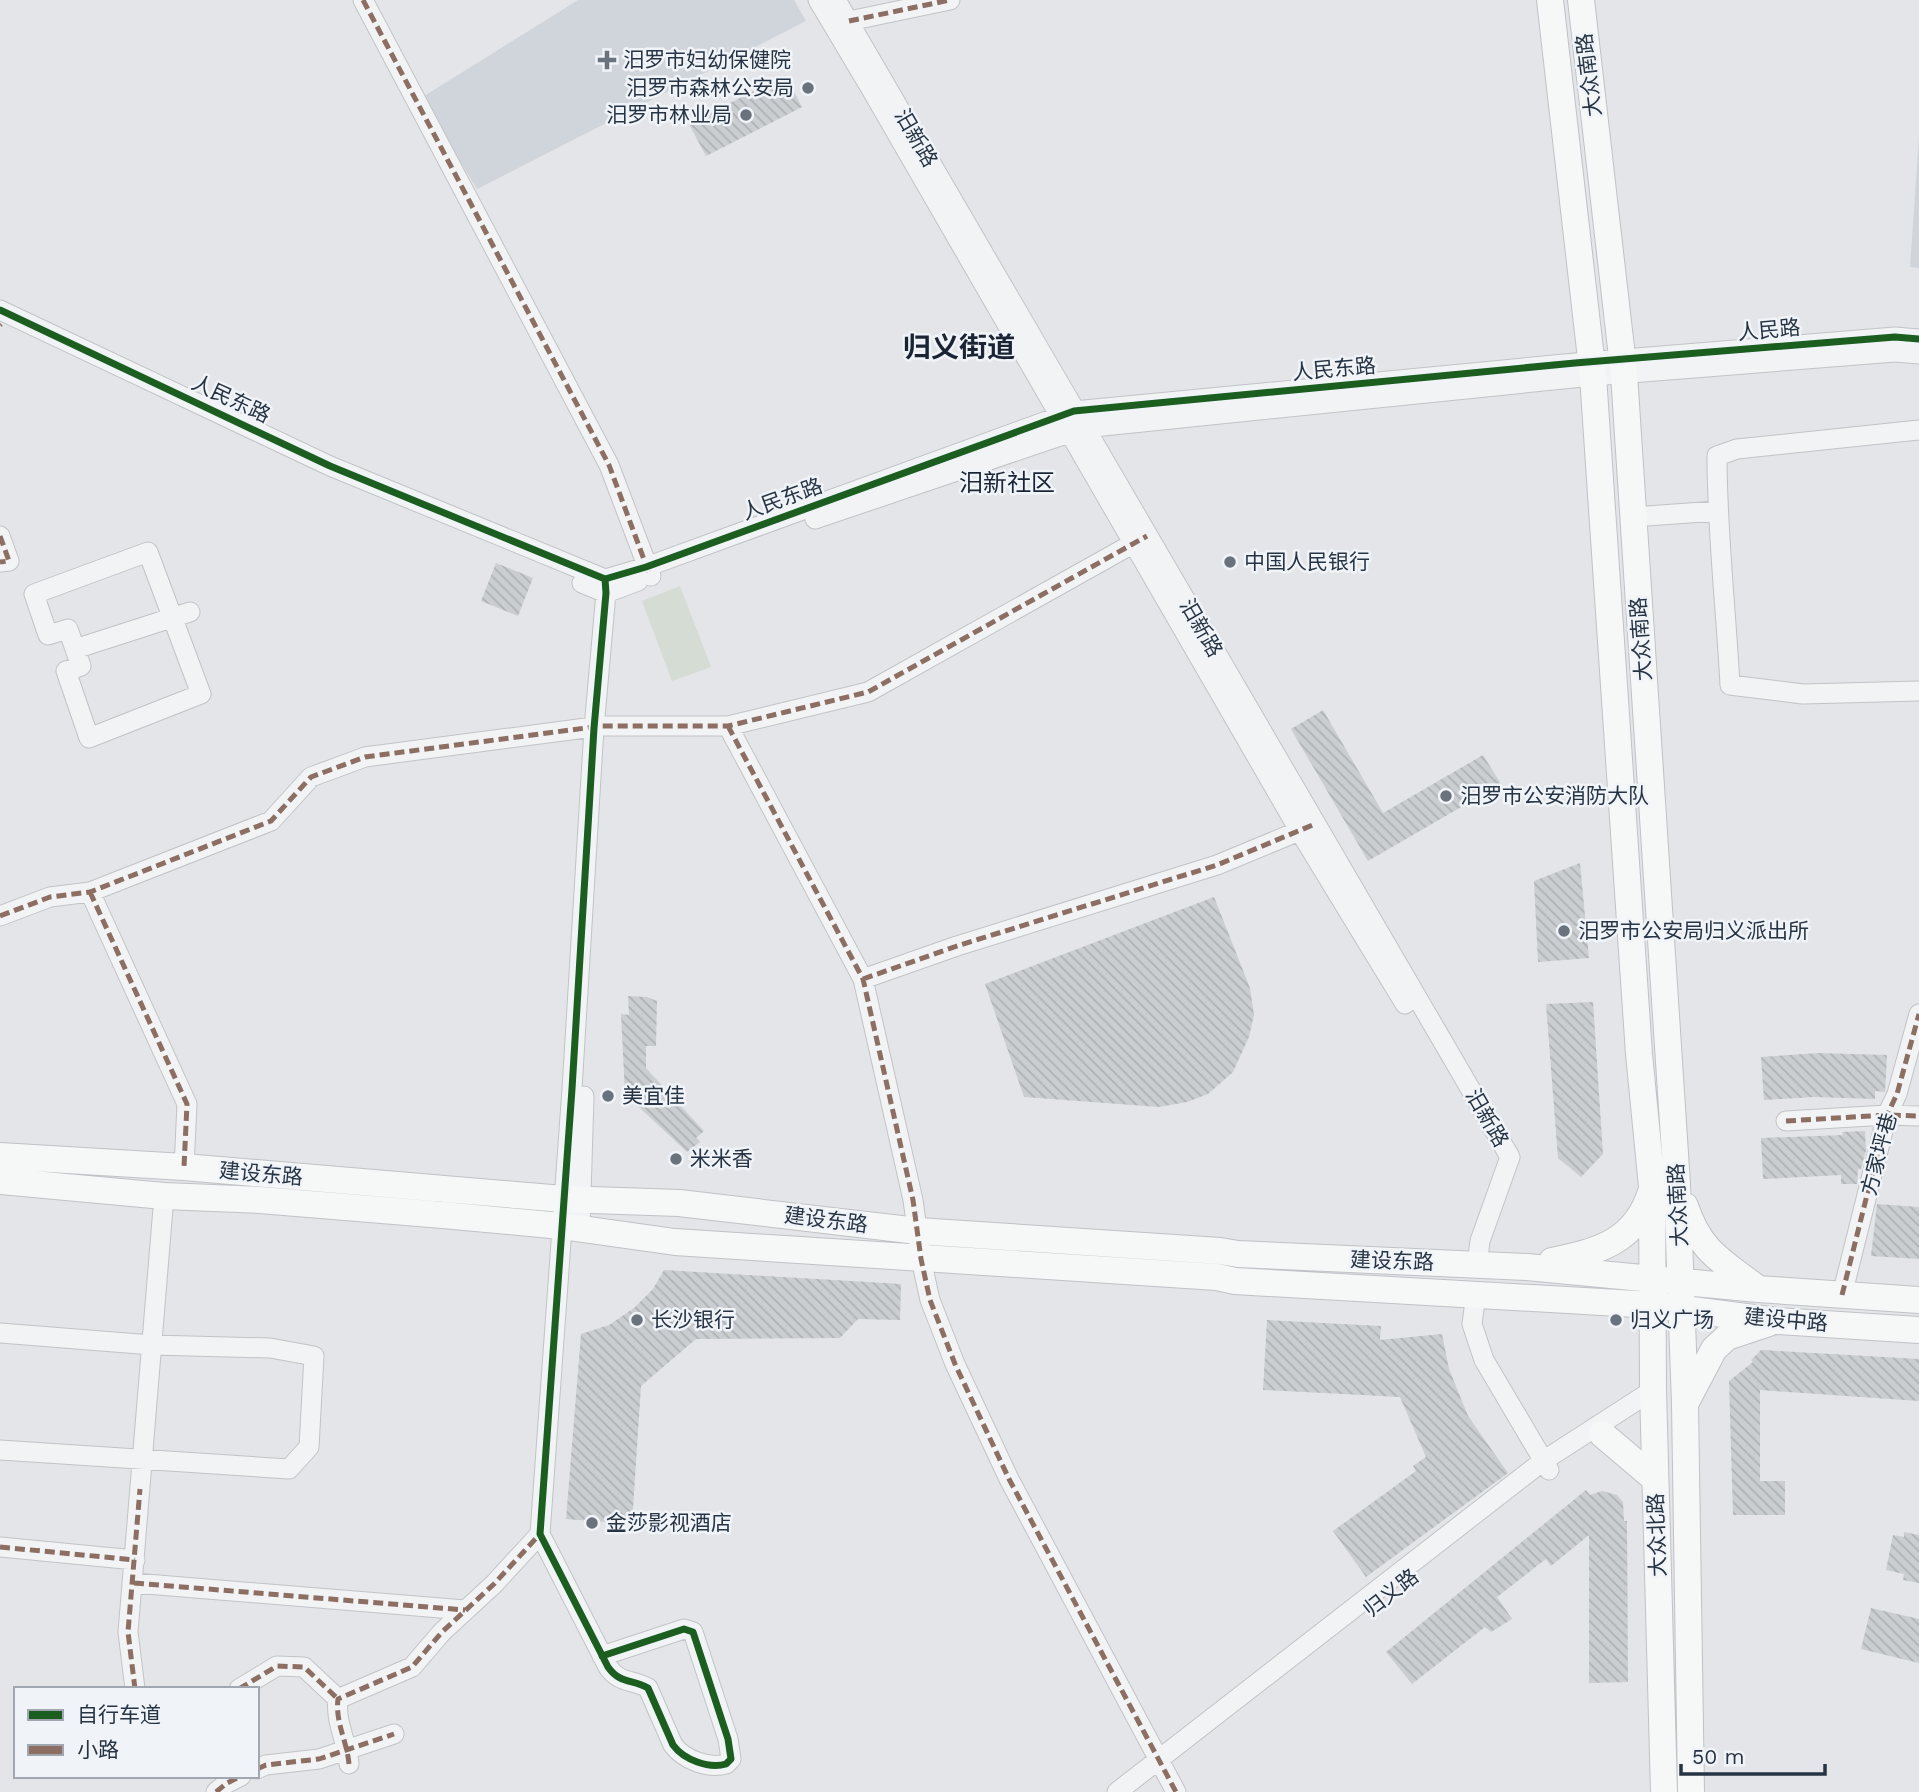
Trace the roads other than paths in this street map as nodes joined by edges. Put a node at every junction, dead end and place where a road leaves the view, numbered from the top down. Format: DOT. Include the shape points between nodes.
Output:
graph roads {
  1 [pos="363,0"];
  2 [pos="818,0"];
  3 [pos="836,0"];
  4 [pos="950,0"];
  5 [pos="1550,0"];
  6 [pos="1581,0"];
  7 [pos="849,21"];
  8 [pos="0,310"];
  9 [pos="0,325"];
  10 [pos="1919,339"];
  11 [pos="1919,354"];
  12 [pos="1623,367"];
  13 [pos="1592,369"];
  14 [pos="1072,422"];
  15 [pos="1919,430"];
  16 [pos="1717,511"];
  17 [pos="1633,517"];
  18 [pos="0,536"];
  19 [pos="1140,539"];
  20 [pos="0,562"];
  21 [pos="649,571"];
  22 [pos="613,583"];
  23 [pos="182,615"];
  24 [pos="75,649"];
  25 [pos="1919,691"];
  26 [pos="728,726"];
  27 [pos="598,727"];
  28 [pos="1307,827"];
  29 [pos="90,892"];
  30 [pos="0,916"];
  31 [pos="863,979"];
  32 [pos="1919,1014"];
  33 [pos="1887,1115"];
  34 [pos="1919,1116"];
  35 [pos="1786,1121"];
  36 [pos="0,1156"];
  37 [pos="184,1167"];
  38 [pos="0,1181"];
  39 [pos="1665,1186"];
  40 [pos="164,1196"];
  41 [pos="572,1199"];
  42 [pos="570,1227"];
  43 [pos="918,1231"];
  44 [pos="921,1259"];
  45 [pos="1476,1265"];
  46 [pos="1527,1267"];
  47 [pos="1653,1277"];
  48 [pos="1682,1280"];
  49 [pos="1758,1289"];
  50 [pos="1476,1294"];
  51 [pos="1842,1295"];
  52 [pos="1919,1300"];
  53 [pos="1653,1305"];
  54 [pos="1682,1310"];
  55 [pos="1777,1321"];
  56 [pos="1919,1330"];
  57 [pos="0,1333"];
  58 [pos="152,1345"];
  59 [pos="1653,1396"];
  60 [pos="1685,1404"];
  61 [pos="1602,1434"];
  62 [pos="0,1450"];
  63 [pos="142,1459"];
  64 [pos="1546,1466"];
  65 [pos="1655,1479"];
  66 [pos="540,1534"];
  67 [pos="0,1547"];
  68 [pos="135,1560"];
  69 [pos="134,1583"];
  70 [pos="465,1610"];
  71 [pos="602,1656"];
  72 [pos="135,1687"];
  73 [pos="242,1687"];
  74 [pos="338,1699"];
  75 [pos="394,1734"];
  76 [pos="348,1757"];
  77 [pos="1162,1764"];
  78 [pos="259,1768"];
  79 [pos="237,1778"];
  80 [pos="216,1792"];
  81 [pos="1117,1792"];
  82 [pos="1133,1792"];
  83 [pos="1176,1792"];
  84 [pos="1664,1792"];
  85 [pos="1691,1792"];
  1 -- 21 [label="street" via="609,465"];
  2 -- 14 [label="street"];
  3 -- 7 [label="street, 汨新路"];
  4 -- 7 [label="street"];
  5 -- 13 [label="main road, 大众南路"];
  6 -- 12 [label="main road, 大众南路"];
  7 -- 14 [label="street, 汨新路"];
  8 -- 22 [label="street, 人民东路" via="330,466"];
  9 -- 22 [label="street, 人民东路" via="327,479"];
  10 -- 12 [label="street, 人民路" via="1895,337"];
  11 -- 12 [label="street, 人民路"];
  12 -- 13 [label="street, 人民东路"];
  12 -- 17 [label="main road, 大众南路"];
  13 -- 14 [label="street, 人民东路"];
  13 -- 39 [label="main road, 大众南路" via="1638,1040"];
  14 -- 19 [label="street, 汨新路"];
  14 -- 21 [label="street, 人民东路"];
  15 -- 16 [label="street" via="1737,449 1717,456"];
  16 -- 17 [label="street"];
  16 -- 25 [label="street" via="1730,685 1803,694"];
  17 -- 39 [label="main road, 大众南路"];
  18 -- 20 [label="street" via="9,561"];
  19 -- 26 [label="street" via="868,692"];
  19 -- 28 [label="street, 汨新路"];
  21 -- 22 [label="street, 人民东路"];
  22 -- 27 [label="street"];
  23 -- 24 [label="street"];
  23 -- 24 [label="street" via="148,552 34,594 48,635 68,629"];
  23 -- 24 [label="street" via="201,694 89,737 66,671 81,666"];
  26 -- 27 [label="street"];
  26 -- 31 [label="street"];
  27 -- 29 [label="street" via="365,757 311,777 271,821"];
  27 -- 41 [label="street" via="596,901"];
  28 -- 31 [label="street" via="1217,865"];
  28 -- 45 [label="street, 汨新路" via="1510,1157"];
  29 -- 30 [label="street" via="50,897"];
  29 -- 37 [label="street" via="187,1104"];
  31 -- 43 [label="street"];
  32 -- 33 [label="street, 方家坪巷"];
  33 -- 34 [label="street"];
  33 -- 35 [label="street"];
  33 -- 51 [label="street, 方家坪巷"];
  36 -- 37 [label="main road, 建设东路"];
  37 -- 41 [label="main road, 建设东路"];
  38 -- 40 [label="main road, 建设东路"];
  39 -- 46 [label="main road" via="1612,1244"];
  39 -- 47 [label="main road, 大众南路"];
  39 -- 48 [label="main road, 大众南路"];
  39 -- 49 [label="main road" via="1710,1254"];
  40 -- 42 [label="main road, 建设东路"];
  40 -- 58 [label="street"];
  41 -- 42 [label="street"];
  41 -- 43 [label="main road, 建设东路" via="679,1203"];
  42 -- 44 [label="main road, 建设东路" via="675,1242"];
  42 -- 66 [label="street"];
  43 -- 44 [label="street"];
  43 -- 45 [label="main road, 建设东路"];
  44 -- 50 [label="main road, 建设东路"];
  44 -- 77 [label="street" via="930,1300 950,1351 1003,1467"];
  45 -- 46 [label="main road, 建设东路"];
  46 -- 47 [label="main road, 建设东路"];
  47 -- 48 [label="main road, 建设中路"];
  47 -- 53 [label="main road, 大众北路"];
  48 -- 49 [label="main road, 建设中路"];
  48 -- 54 [label="main road, 大众北路"];
  49 -- 51 [label="main road, 建设中路"];
  50 -- 53 [label="main road, 建设东路"];
  50 -- 64 [label="street" via="1472,1324 1484,1360"];
  51 -- 52 [label="main road, 建设中路"];
  53 -- 54 [label="main road, 建设中路"];
  53 -- 59 [label="main road, 大众北路"];
  54 -- 55 [label="main road, 建设中路"];
  54 -- 60 [label="main road, 大众北路"];
  55 -- 56 [label="main road, 建设中路"];
  55 -- 60 [label="main road" via="1727,1337 1714,1349"];
  57 -- 58 [label="street"];
  58 -- 63 [label="street"];
  58 -- 63 [label="street" via="270,1348 313,1356 309,1447 289,1469"];
  59 -- 61 [label="street"];
  59 -- 64 [label="street"];
  59 -- 65 [label="main road, 大众北路"];
  60 -- 85 [label="main road, 大众北路"];
  61 -- 64 [label="street"];
  61 -- 65 [label="main road"];
  62 -- 63 [label="street"];
  63 -- 68 [label="street"];
  64 -- 77 [label="street"];
  65 -- 84 [label="main road, 大众北路"];
  66 -- 70 [label="street"];
  66 -- 71 [label="street"];
  67 -- 68 [label="street"];
  68 -- 69 [label="street"];
  69 -- 70 [label="street"];
  69 -- 72 [label="street" via="128,1632"];
  70 -- 74 [label="street" via="412,1667"];
  71 -- 71 [label="street" via="614,1676 648,1688 679,1753 711,1766 731,1759 729,1739 693,1632 684,1629"];
  73 -- 74 [label="street" via="277,1666 304,1667"];
  74 -- 76 [label="street" via="336,1715"];
  75 -- 76 [label="street"];
  76 -- 78 [label="street"];
  77 -- 81 [label="street"];
  77 -- 82 [label="street"];
  77 -- 83 [label="street"];
  79 -- 80 [label="street"];
}
